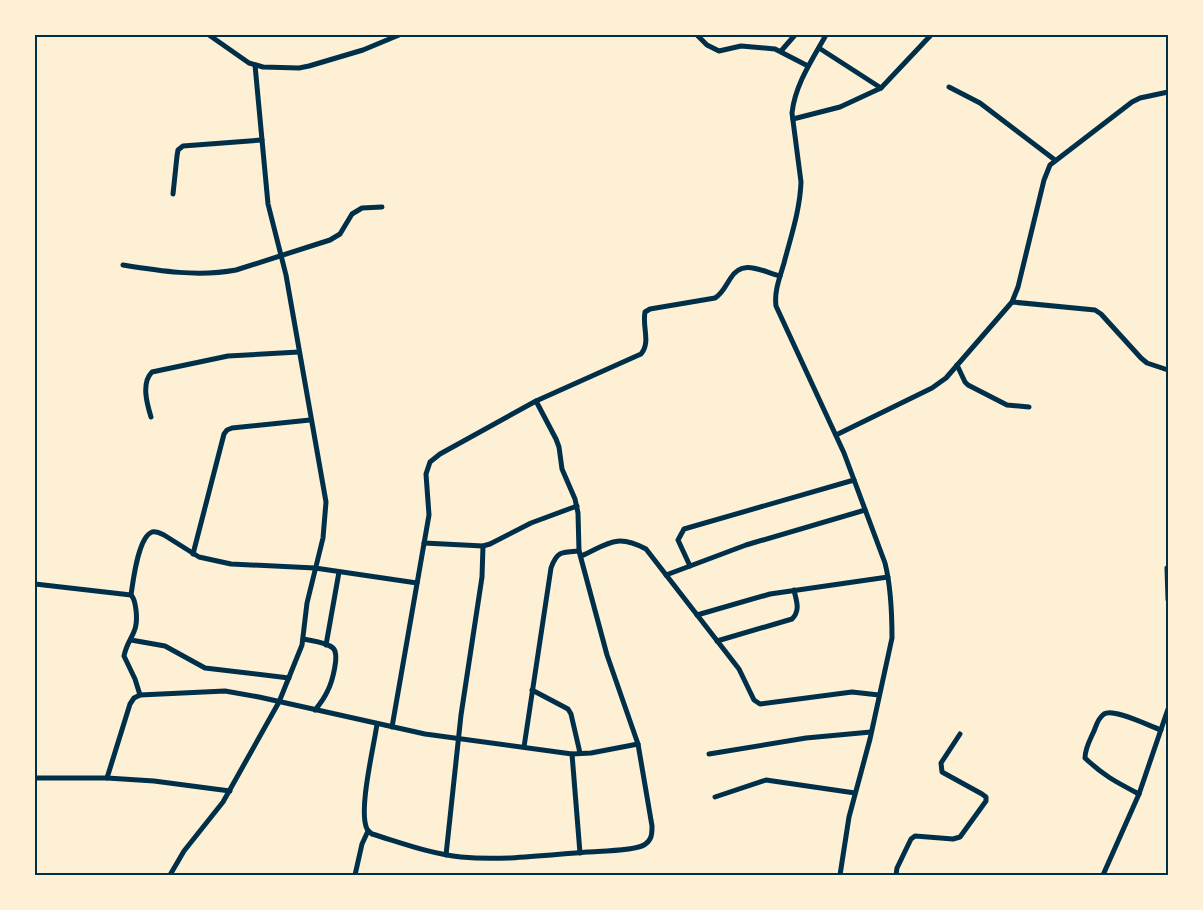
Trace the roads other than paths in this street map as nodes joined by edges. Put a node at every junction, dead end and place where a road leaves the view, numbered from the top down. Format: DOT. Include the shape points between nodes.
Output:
graph roads {
  1 [pos="399,35"];
  2 [pos="697,35"];
  3 [pos="795,35"];
  4 [pos="818,35"];
  5 [pos="931,35"];
  6 [pos="211,36"];
  7 [pos="825,36"];
  8 [pos="818,48"];
  9 [pos="781,51"];
  10 [pos="255,65"];
  11 [pos="808,66"];
  12 [pos="949,87"];
  13 [pos="881,88"];
  14 [pos="1168,92"];
  15 [pos="793,119"];
  16 [pos="262,140"];
  17 [pos="1056,160"];
  18 [pos="173,194"];
  19 [pos="382,207"];
  20 [pos="281,257"];
  21 [pos="122,265"];
  22 [pos="780,276"];
  23 [pos="1012,302"];
  24 [pos="299,352"];
  25 [pos="957,366"];
  26 [pos="1168,370"];
  27 [pos="536,401"];
  28 [pos="1029,407"];
  29 [pos="151,417"];
  30 [pos="310,420"];
  31 [pos="836,436"];
  32 [pos="854,480"];
  33 [pos="576,506"];
  34 [pos="865,510"];
  35 [pos="424,543"];
  36 [pos="483,546"];
  37 [pos="580,553"];
  38 [pos="193,554"];
  39 [pos="690,566"];
  40 [pos="315,568"];
  41 [pos="1167,568"];
  42 [pos="339,572"];
  43 [pos="666,575"];
  44 [pos="888,577"];
  45 [pos="417,583"];
  46 [pos="35,584"];
  47 [pos="794,590"];
  48 [pos="131,595"];
  49 [pos="1168,600"];
  50 [pos="697,615"];
  51 [pos="303,639"];
  52 [pos="131,640"];
  53 [pos="717,641"];
  54 [pos="326,645"];
  55 [pos="289,678"];
  56 [pos="532,690"];
  57 [pos="140,695"];
  58 [pos="879,695"];
  59 [pos="280,702"];
  60 [pos="1168,709"];
  61 [pos="315,710"];
  62 [pos="1166,723"];
  63 [pos="377,724"];
  64 [pos="392,727"];
  65 [pos="1161,730"];
  66 [pos="871,732"];
  67 [pos="960,734"];
  68 [pos="458,740"];
  69 [pos="638,744"];
  70 [pos="524,747"];
  71 [pos="580,753"];
  72 [pos="572,754"];
  73 [pos="708,754"];
  74 [pos="35,778"];
  75 [pos="107,778"];
  76 [pos="230,791"];
  77 [pos="855,793"];
  78 [pos="1139,794"];
  79 [pos="715,797"];
  80 [pos="368,831"];
  81 [pos="580,853"];
  82 [pos="446,854"];
  83 [pos="170,875"];
  84 [pos="355,875"];
  85 [pos="840,875"];
  86 [pos="896,875"];
  87 [pos="1103,875"];
  1 -- 10 [label="street" via="309,66"];
  2 -- 9 [label="street" via="719,51 740,46"];
  3 -- 9 [label="street"];
  4 -- 7 [label="street"];
  5 -- 13 [label="street"];
  6 -- 10 [label="street"];
  7 -- 8 [label="street"];
  8 -- 11 [label="street"];
  8 -- 13 [label="street"];
  9 -- 11 [label="street"];
  10 -- 16 [label="street"];
  11 -- 15 [label="street" via="793,103"];
  12 -- 17 [label="street" via="980,103"];
  13 -- 15 [label="street" via="840,107"];
  14 -- 17 [label="street" via="1132,102"];
  15 -- 22 [label="street" via="801,192"];
  16 -- 18 [label="street" via="183,146 178,150"];
  16 -- 20 [label="street" via="268,204"];
  17 -- 23 [label="street" via="1044,180"];
  19 -- 20 [label="street" via="362,208 352,214 340,234"];
  20 -- 21 [label="street" via="225,272 170,273"];
  20 -- 24 [label="street"];
  22 -- 27 [label="street" via="739,268 715,298 650,309 645,312 646,342 641,354"];
  22 -- 31 [label="street" via="776,306"];
  23 -- 25 [label="street"];
  23 -- 26 [label="street" via="1095,310 1147,363"];
  24 -- 29 [label="street" via="228,356 152,372 147,380 146,398"];
  24 -- 30 [label="street"];
  25 -- 28 [label="street" via="968,386 1007,405"];
  25 -- 31 [label="street" via="932,388"];
  27 -- 33 [label="street" via="559,447 562,469"];
  27 -- 35 [label="street" via="430,462 426,474 429,515"];
  30 -- 38 [label="street" via="227,430"];
  30 -- 40 [label="street" via="326,502 323,538"];
  31 -- 32 [label="street"];
  32 -- 34 [label="street"];
  32 -- 39 [label="street" via="684,529 678,540"];
  33 -- 36 [label="street"];
  33 -- 37 [label="street"];
  34 -- 39 [label="street" via="746,545"];
  34 -- 44 [label="street"];
  35 -- 36 [label="street"];
  35 -- 45 [label="street"];
  36 -- 68 [label="street" via="482,577"];
  37 -- 43 [label="street" via="613,541 623,541 646,549"];
  37 -- 56 [label="street" via="561,552 554,558"];
  37 -- 69 [label="street" via="608,655"];
  38 -- 40 [label="street" via="231,564"];
  38 -- 48 [label="street" via="164,535 152,532 146,537 136,564"];
  39 -- 43 [label="street"];
  40 -- 42 [label="street"];
  40 -- 51 [label="street"];
  41 -- 49 [label="street"];
  42 -- 45 [label="street"];
  42 -- 54 [label="street"];
  43 -- 50 [label="street"];
  44 -- 47 [label="street"];
  44 -- 58 [label="street" via="892,638"];
  45 -- 64 [label="street"];
  46 -- 48 [label="street"];
  47 -- 50 [label="street"];
  47 -- 53 [label="street" via="798,610 792,619"];
  48 -- 52 [label="street" via="137,621"];
  50 -- 53 [label="street"];
  51 -- 54 [label="street"];
  51 -- 55 [label="street"];
  52 -- 55 [label="street" via="165,646 205,668"];
  52 -- 57 [label="street" via="124,656"];
  53 -- 58 [label="street" via="739,669 754,700 760,704 846,693"];
  54 -- 61 [label="street" via="335,649 336,659 329,689"];
  55 -- 59 [label="street"];
  56 -- 70 [label="street"];
  56 -- 71 [label="street" via="568,709"];
  57 -- 59 [label="street" via="225,691"];
  57 -- 75 [label="street" via="130,704"];
  58 -- 66 [label="street"];
  59 -- 61 [label="street"];
  59 -- 76 [label="street"];
  60 -- 62 [label="street"];
  61 -- 63 [label="street"];
  62 -- 65 [label="street"];
  63 -- 64 [label="street"];
  63 -- 80 [label="street" via="364,815"];
  64 -- 68 [label="street"];
  65 -- 78 [label="street"];
  65 -- 78 [label="street" via="1112,712 1105,713 1086,748 1085,758 1100,772"];
  66 -- 73 [label="street" via="806,738"];
  66 -- 77 [label="street"];
  67 -- 86 [label="street" via="941,763 942,772 982,794 986,801 960,838 915,836"];
  68 -- 70 [label="street"];
  68 -- 82 [label="street"];
  69 -- 71 [label="street"];
  69 -- 81 [label="street" via="652,826 650,841 642,846"];
  70 -- 72 [label="street"];
  71 -- 72 [label="street"];
  72 -- 81 [label="street"];
  74 -- 75 [label="street"];
  75 -- 76 [label="street"];
  76 -- 83 [label="street" via="184,851"];
  77 -- 79 [label="street" via="766,780"];
  77 -- 85 [label="street"];
  78 -- 87 [label="street"];
  80 -- 82 [label="street"];
  80 -- 84 [label="street"];
  81 -- 82 [label="street" via="490,859"];
}
